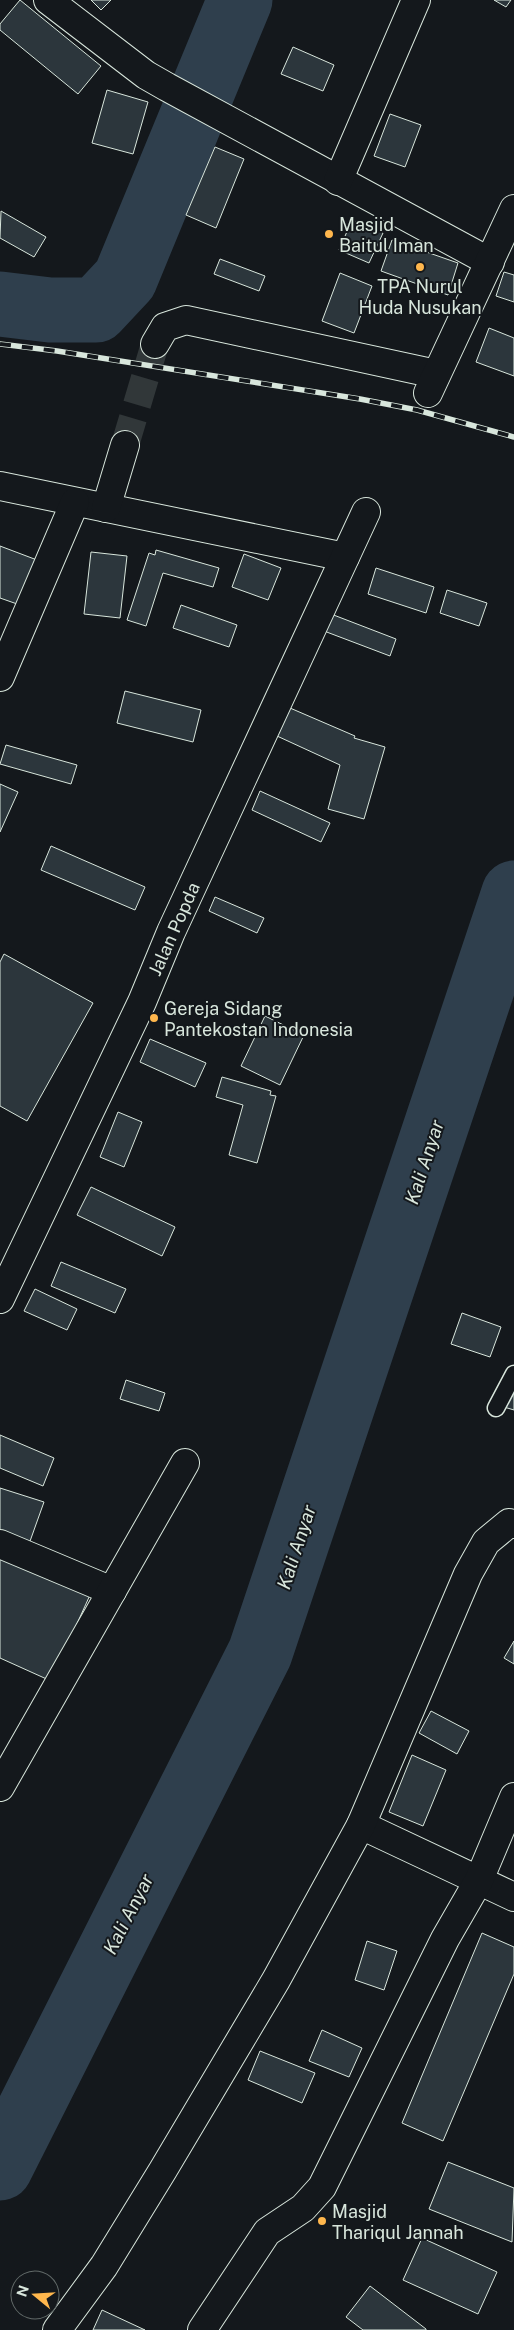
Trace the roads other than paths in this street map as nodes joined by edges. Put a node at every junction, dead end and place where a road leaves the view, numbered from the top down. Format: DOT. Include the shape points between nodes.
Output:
graph roads {
  1 [pos="48,0"];
  2 [pos="416,0"];
  3 [pos="338,181"];
  4 [pos="514,209"];
  5 [pos="490,262"];
  6 [pos="154,344"];
  7 [pos="125,446"];
  8 [pos="0,486"];
  9 [pos="75,502"];
  10 [pos="106,508"];
  11 [pos="366,512"];
  12 [pos="344,557"];
  13 [pos="0,677"];
  14 [pos="0,1299"];
  15 [pos="514,1374"];
  16 [pos="496,1408"];
  17 [pos="185,1463"];
  18 [pos="514,1524"];
  19 [pos="0,1544"];
  20 [pos="112,1591"];
  21 [pos="0,1787"];
  22 [pos="514,1797"];
  23 [pos="361,1825"];
  24 [pos="479,1880"];
  25 [pos="514,1897"];
  26 [pos="57,2330"];
  27 [pos="202,2330"];
  1 -- 3 [label="street" via="139,70"];
  2 -- 3 [label="street"];
  3 -- 5 [label="street"];
  4 -- 5 [label="street"];
  5 -- 6 [label="street" via="432,384 186,320 165,327"];
  7 -- 10 [label="street"];
  8 -- 9 [label="street"];
  9 -- 10 [label="street"];
  9 -- 13 [label="street"];
  10 -- 12 [label="street"];
  11 -- 12 [label="street, Jalan Popda"];
  12 -- 14 [label="street, Jalan Popda" via="171,932 142,1002"];
  15 -- 16 [label="lane"];
  17 -- 20 [label="street"];
  18 -- 23 [label="street" via="509,1523 486,1542 468,1574"];
  19 -- 20 [label="street"];
  20 -- 21 [label="street"];
  22 -- 24 [label="street"];
  23 -- 24 [label="street"];
  23 -- 26 [label="street" via="276,1980 168,2162 104,2266"];
  24 -- 25 [label="street"];
  24 -- 27 [label="street" via="445,1939 322,2187 303,2208 267,2232"];
}
